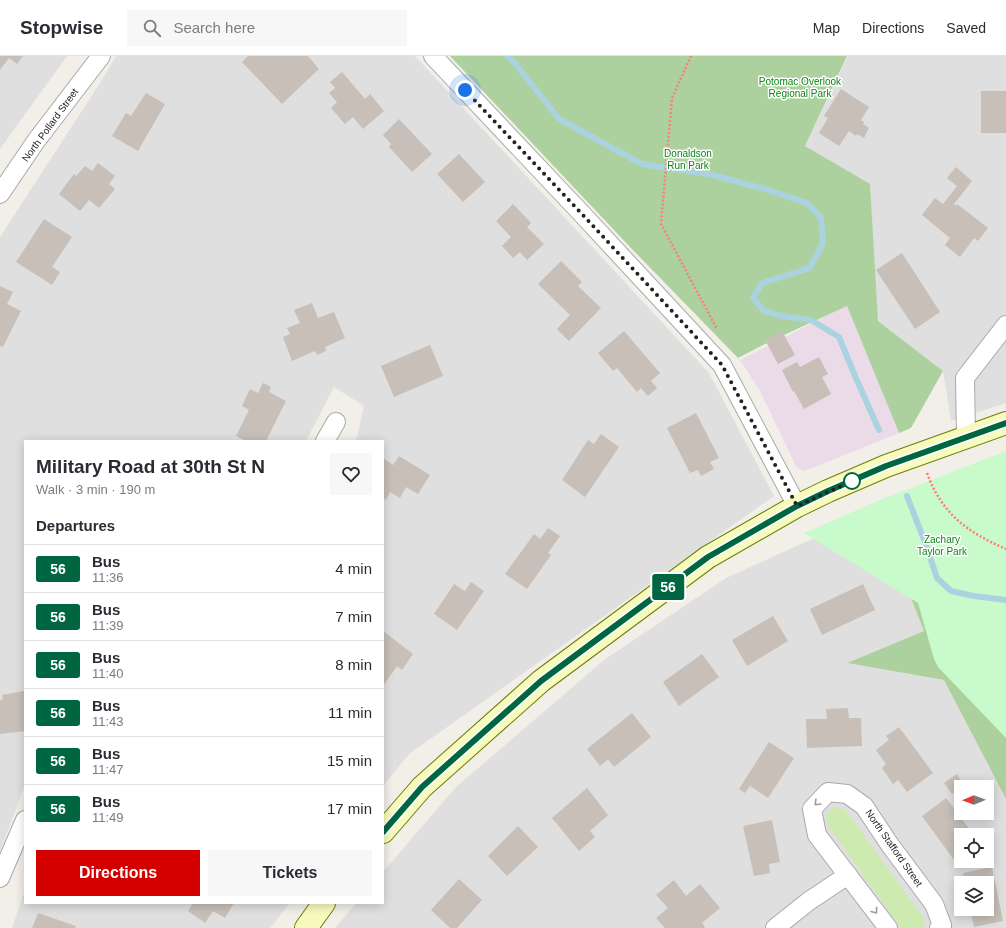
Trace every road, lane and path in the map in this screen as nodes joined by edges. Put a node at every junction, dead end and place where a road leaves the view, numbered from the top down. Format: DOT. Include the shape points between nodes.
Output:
graph roads {
  1 [pos="101,56"];
  2 [pos="433,56"];
  3 [pos="691,56"];
  4 [pos="0,194"];
  5 [pos="1006,325"];
  6 [pos="721,335"];
  7 [pos="336,422"];
  8 [pos="1006,423"];
  9 [pos="966,437"];
  10 [pos="326,440"];
  11 [pos="919,454"];
  12 [pos="797,506"];
  13 [pos="1006,549"];
  14 [pos="24,822"];
  15 [pos="384,831"];
  16 [pos="848,875"];
  17 [pos="0,878"];
  18 [pos="323,904"];
  19 [pos="306,928"];
  20 [pos="774,928"];
  21 [pos="888,928"];
  22 [pos="939,928"];
  1 -- 4 [label="street, North Pollard Street" via="36,141"];
  2 -- 12 [label="street" via="722,365"];
  3 -- 6 [label="path" via="672,98 660,224"];
  5 -- 9 [label="street" via="965,378"];
  7 -- 10 [label="street"];
  8 -- 9 [label="main road"];
  9 -- 11 [label="main road"];
  11 -- 12 [label="main road"];
  11 -- 13 [label="path" via="938,496 956,519 965,528"];
  12 -- 15 [label="main road" via="708,557 541,681 422,787"];
  14 -- 17 [label="street"];
  16 -- 20 [label="street"];
  16 -- 21 [label="street, North Stafford Street, one-way"];
  22 -- 16 [label="street, North Stafford Street, one-way" via="942,925 934,904 890,846 864,806 847,794 828,792 812,809 817,835"];
  18 -- 19 [label="main road"];
}
